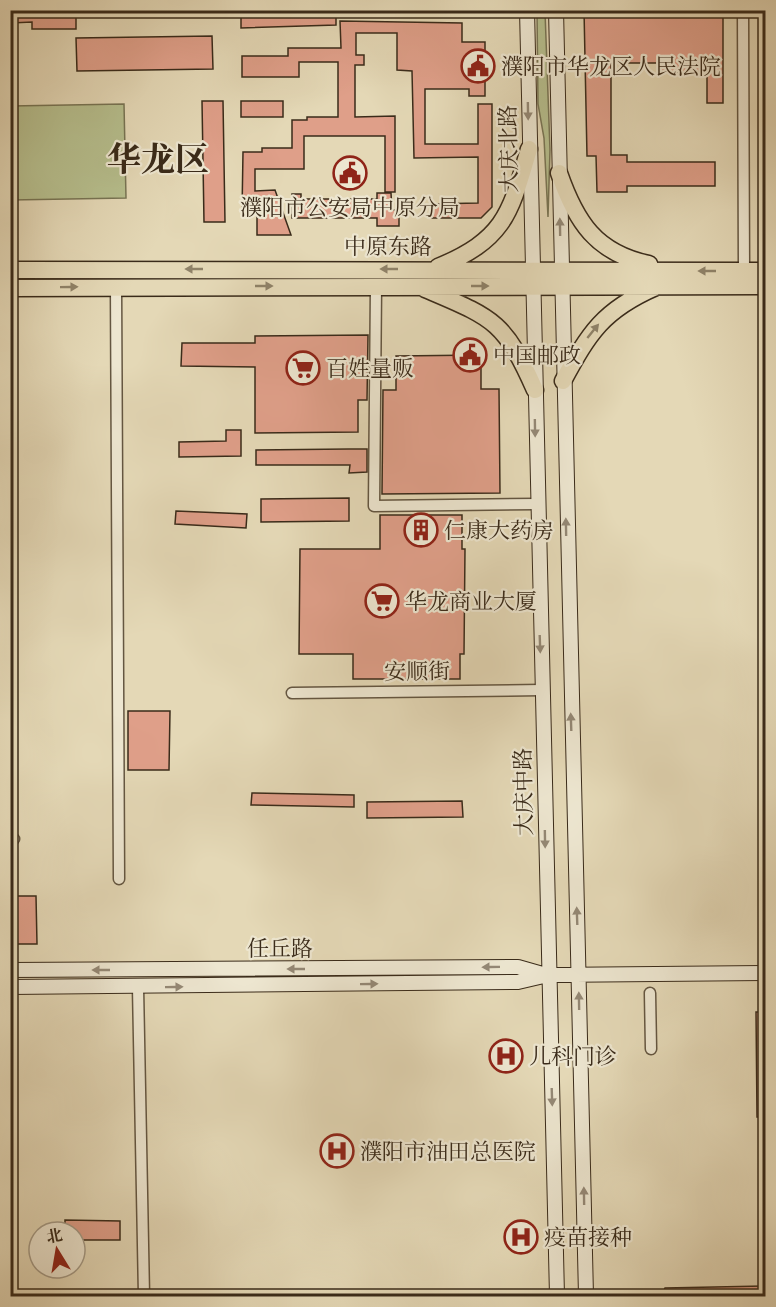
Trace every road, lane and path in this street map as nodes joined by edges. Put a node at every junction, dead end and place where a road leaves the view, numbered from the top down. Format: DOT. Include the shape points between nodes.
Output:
graph roads {
  1 [pos="527,10"];
  2 [pos="556,10"];
  3 [pos="743,10"];
  4 [pos="529,149"];
  5 [pos="559,173"];
  6 [pos="432,269"];
  7 [pos="10,270"];
  8 [pos="676,270"];
  9 [pos="744,271"];
  10 [pos="765,271"];
  11 [pos="532,278"];
  12 [pos="561,278"];
  13 [pos="116,286"];
  14 [pos="375,286"];
  15 [pos="418,286"];
  16 [pos="659,286"];
  17 [pos="765,286"];
  18 [pos="10,288"];
  19 [pos="563,381"];
  20 [pos="535,390"];
  21 [pos="537,504"];
  22 [pos="542,690"];
  23 [pos="292,693"];
  24 [pos="119,879"];
  25 [pos="10,970"];
  26 [pos="765,973"];
  27 [pos="548,975"];
  28 [pos="578,975"];
  29 [pos="10,987"];
  30 [pos="138,987"];
  31 [pos="650,993"];
  32 [pos="651,1049"];
  33 [pos="144,1296"];
  34 [pos="557,1296"];
  35 [pos="586,1296"];
  1 -- 4 [label="main road, 大庆北路, one-way"];
  2 -- 5 [label="main road"];
  3 -- 9 [label="street"];
  4 -- 6 [label="main road" via="507,216 484,241"];
  4 -- 11 [label="main road, 大庆北路"];
  5 -- 8 [label="main road" via="583,228 631,261"];
  12 -- 5 [label="main road, one-way"];
  6 -- 7 [label="main road, 中原东路, one-way"];
  6 -- 11 [label="main road, 中原东路"];
  9 -- 8 [label="main road, 中原东路, one-way"];
  8 -- 12 [label="main road, 中原东路"];
  9 -- 10 [label="main road, 中原东路"];
  11 -- 12 [label="main road, 中原东路"];
  15 -- 11 [label="main road, 中原东路, one-way"];
  11 -- 20 [label="main road, 大庆中路"];
  12 -- 16 [label="main road, 中原东路"];
  12 -- 19 [label="main road"];
  13 -- 14 [label="main road, 中原东路, one-way"];
  18 -- 13 [label="main road, 中原东路, one-way"];
  13 -- 24 [label="street"];
  14 -- 15 [label="main road, 中原东路"];
  14 -- 21 [label="street" via="374,506"];
  15 -- 20 [label="main road" via="485,316 505,333"];
  16 -- 17 [label="main road, 中原东路"];
  19 -- 16 [label="main road, one-way" via="590,333 602,320"];
  28 -- 19 [label="main road, one-way"];
  20 -- 21 [label="main road, 大庆中路, one-way"];
  21 -- 22 [label="main road, 大庆中路, one-way"];
  22 -- 23 [label="street, 安顺街"];
  22 -- 27 [label="main road, 大庆中路, one-way"];
  27 -- 25 [label="main road, 任丘路, one-way" via="518,967"];
  26 -- 28 [label="main road, 任丘路"];
  27 -- 28 [label="main road, 任丘路"];
  30 -- 27 [label="main road, 任丘路, one-way" via="518,982"];
  27 -- 34 [label="main road, 大庆中路, one-way"];
  35 -- 28 [label="main road, one-way"];
  29 -- 30 [label="main road, 任丘路"];
  30 -- 33 [label="street"];
  31 -- 32 [label="street"];
}
